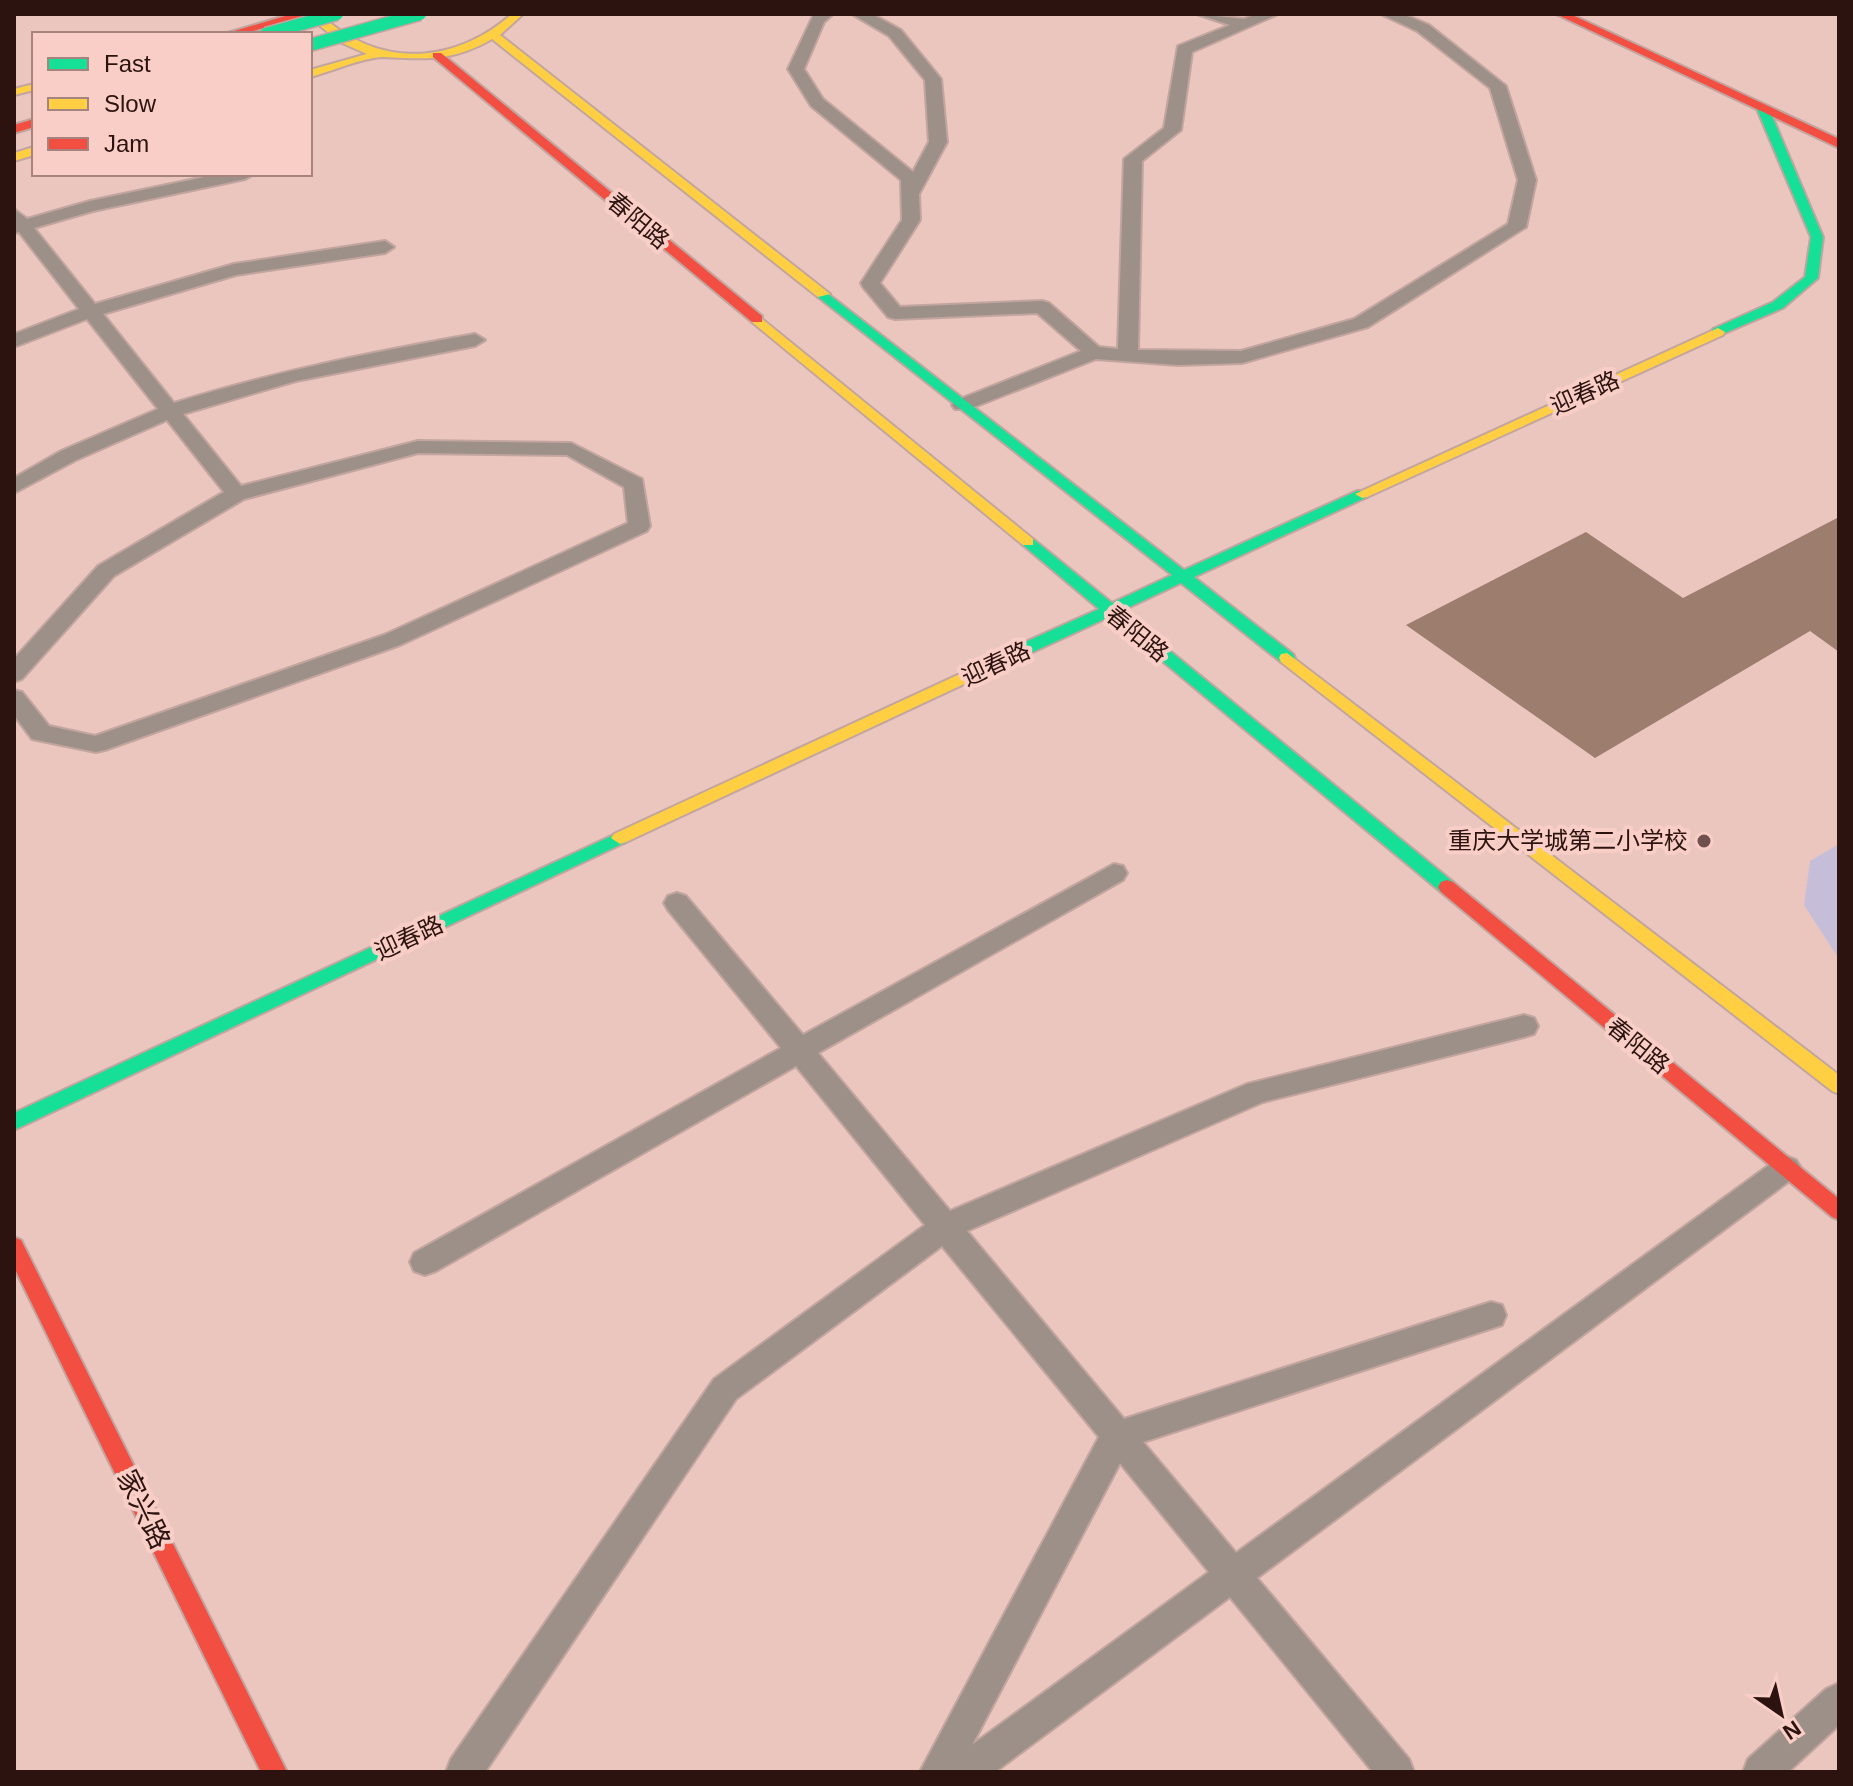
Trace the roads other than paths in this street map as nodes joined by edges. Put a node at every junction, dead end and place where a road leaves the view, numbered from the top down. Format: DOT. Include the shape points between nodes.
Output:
graph roads {
  1 [pos="305,14"];
  2 [pos="326,14"];
  3 [pos="337,14"];
  4 [pos="420,14"];
  5 [pos="518,14"];
  6 [pos="825,14"];
  7 [pos="860,14"];
  8 [pos="1205,14"];
  9 [pos="1270,14"];
  10 [pos="1389,14"];
  11 [pos="1561,14"];
  12 [pos="1246,24"];
  13 [pos="238,32"];
  14 [pos="273,32"];
  15 [pos="496,37"];
  16 [pos="312,44"];
  17 [pos="379,54"];
  18 [pos="437,55"];
  19 [pos="312,73"];
  20 [pos="1763,109"];
  21 [pos="1839,144"];
  22 [pos="235,176"];
  23 [pos="911,193"];
  24 [pos="17,222"];
  25 [pos="385,247"];
  26 [pos="91,311"];
  27 [pos="475,340"];
  28 [pos="14,341"];
  29 [pos="1094,353"];
  30 [pos="1128,355"];
  31 [pos="962,405"];
  32 [pos="169,409"];
  33 [pos="14,487"];
  34 [pos="236,494"];
  35 [pos="1181,576"];
  36 [pos="1109,611"];
  37 [pos="14,674"];
  38 [pos="14,698"];
  39 [pos="1114,873"];
  40 [pos="677,903"];
  41 [pos="1524,1026"];
  42 [pos="799,1051"];
  43 [pos="1839,1086"];
  44 [pos="14,1122"];
  45 [pos="1786,1168"];
  46 [pos="1839,1211"];
  47 [pos="945,1227"];
  48 [pos="14,1246"];
  49 [pos="425,1262"];
  50 [pos="1491,1315"];
  51 [pos="1117,1436"];
  52 [pos="1232,1574"];
  53 [pos="1839,1701"];
  54 [pos="274,1772"];
  55 [pos="464,1772"];
  56 [pos="938,1772"];
  57 [pos="965,1772"];
  58 [pos="1396,1772"];
  59 [pos="1761,1772"];
  1 -- 13 [label="main road"];
  2 -- 17 [label="main road" via="323,23 331,37 350,48"];
  3 -- 14 [label="main road, bridge"];
  4 -- 16 [label="main road, bridge"];
  5 -- 15 [label="main road"];
  6 -- 23 [label="lane" via="817,19 796,69 817,102 910,178"];
  7 -- 23 [label="lane" via="895,33 933,79 938,142"];
  8 -- 12 [label="lane"];
  9 -- 12 [label="lane"];
  10 -- 30 [label="lane" via="1423,28 1498,86 1527,180 1517,227 1361,323 1242,357"];
  11 -- 20 [label="main road"];
  12 -- 30 [label="lane" via="1184,49 1172,130 1133,159"];
  15 -- 18 [label="main road"];
  15 -- 31 [label="main road"];
  17 -- 18 [label="main road"];
  17 -- 19 [label="main road"];
  18 -- 36 [label="main road, 春阳路"];
  20 -- 21 [label="main road"];
  20 -- 35 [label="main road, 迎春路" via="1817,237 1811,278 1778,305"];
  22 -- 24 [label="lane"];
  23 -- 29 [label="lane" via="911,220 870,283 895,313 1042,307"];
  24 -- 26 [label="lane"];
  25 -- 26 [label="lane" via="234,270"];
  26 -- 28 [label="lane"];
  26 -- 32 [label="lane"];
  27 -- 32 [label="lane" via="310,368"];
  29 -- 30 [label="lane"];
  29 -- 31 [label="lane"];
  31 -- 35 [label="main road"];
  32 -- 33 [label="lane" via="61,457"];
  32 -- 34 [label="lane"];
  34 -- 37 [label="lane" via="106,571"];
  34 -- 38 [label="lane" via="418,447 571,449 634,484 639,526 392,640 96,744 41,733"];
  35 -- 36 [label="main road, 迎春路"];
  35 -- 43 [label="main road"];
  36 -- 44 [label="main road, 迎春路"];
  36 -- 45 [label="main road, 春阳路"];
  39 -- 42 [label="lane"];
  40 -- 42 [label="lane"];
  41 -- 47 [label="lane" via="1257,1092"];
  42 -- 47 [label="lane"];
  42 -- 49 [label="lane"];
  45 -- 46 [label="main road, 春阳路"];
  45 -- 52 [label="lane"];
  47 -- 51 [label="lane"];
  47 -- 55 [label="lane" via="725,1389"];
  48 -- 54 [label="main road, 家兴路"];
  50 -- 51 [label="lane"];
  51 -- 52 [label="lane"];
  51 -- 56 [label="lane"];
  52 -- 57 [label="lane"];
  52 -- 58 [label="lane"];
  53 -- 59 [label="lane"];
}
